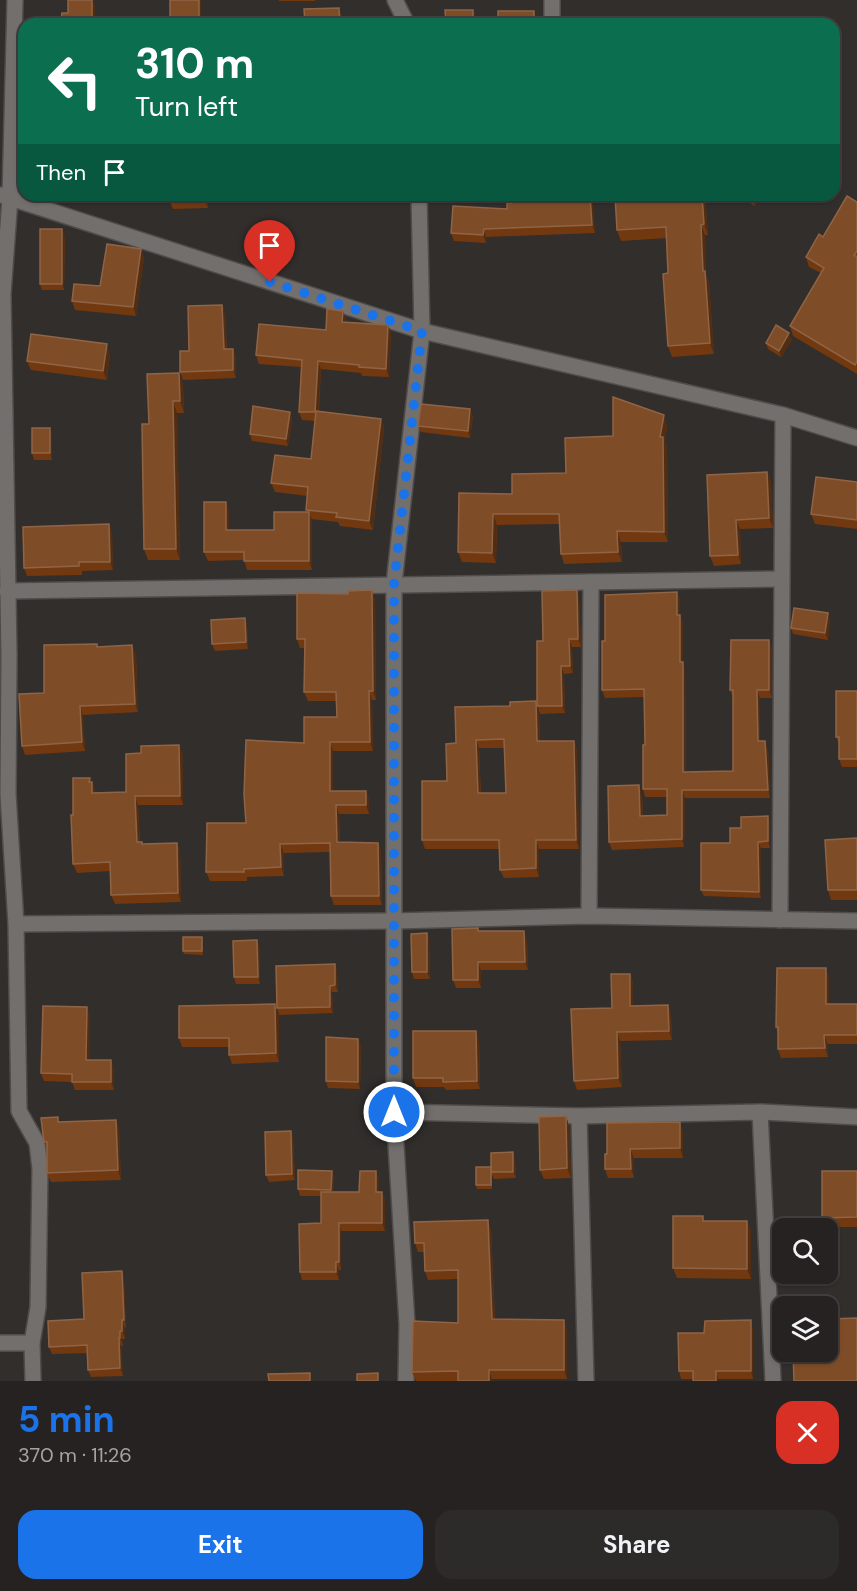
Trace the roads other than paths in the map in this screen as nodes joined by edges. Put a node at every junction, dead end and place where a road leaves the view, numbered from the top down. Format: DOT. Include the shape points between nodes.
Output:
graph roads {
  1 [pos="15,0"];
  2 [pos="395,0"];
  3 [pos="552,0"];
  4 [pos="403,18"];
  5 [pos="552,18"];
  6 [pos="5,196"];
  7 [pos="20,201"];
  8 [pos="419,201"];
  9 [pos="422,331"];
  10 [pos="783,415"];
  11 [pos="857,438"];
  12 [pos="3,470"];
  13 [pos="781,579"];
  14 [pos="591,582"];
  15 [pos="394,584"];
  16 [pos="8,591"];
  17 [pos="4,654"];
  18 [pos="4,794"];
  19 [pos="589,916"];
  20 [pos="780,920"];
  21 [pos="394,921"];
  22 [pos="857,921"];
  23 [pos="16,924"];
  24 [pos="394,1112"];
  25 [pos="760,1112"];
  26 [pos="579,1116"];
  27 [pos="857,1117"];
  28 [pos="0,1343"];
  29 [pos="32,1343"];
  30 [pos="33,1381"];
  31 [pos="406,1381"];
  32 [pos="586,1381"];
  33 [pos="773,1381"];
  1 -- 6 [label="street"];
  2 -- 4 [label="street"];
  3 -- 5 [label="street"];
  6 -- 12 [label="street"];
  7 -- 9 [label="street"];
  8 -- 9 [label="street"];
  9 -- 10 [label="street"];
  9 -- 15 [label="street"];
  10 -- 11 [label="street"];
  10 -- 13 [label="street"];
  12 -- 16 [label="street"];
  13 -- 14 [label="street"];
  13 -- 20 [label="street"];
  14 -- 15 [label="street"];
  14 -- 19 [label="street"];
  15 -- 16 [label="street"];
  15 -- 21 [label="street"];
  16 -- 17 [label="street"];
  17 -- 18 [label="street"];
  18 -- 23 [label="street"];
  19 -- 20 [label="street"];
  19 -- 21 [label="street"];
  20 -- 22 [label="street"];
  21 -- 23 [label="street"];
  21 -- 24 [label="street"];
  23 -- 29 [label="street" via="19,1112 37,1143 40,1169 38,1307"];
  24 -- 26 [label="street"];
  24 -- 31 [label="street" via="408,1324"];
  25 -- 26 [label="street"];
  25 -- 27 [label="street"];
  25 -- 33 [label="street"];
  26 -- 32 [label="street"];
  28 -- 29 [label="street"];
  29 -- 30 [label="street"];
}
